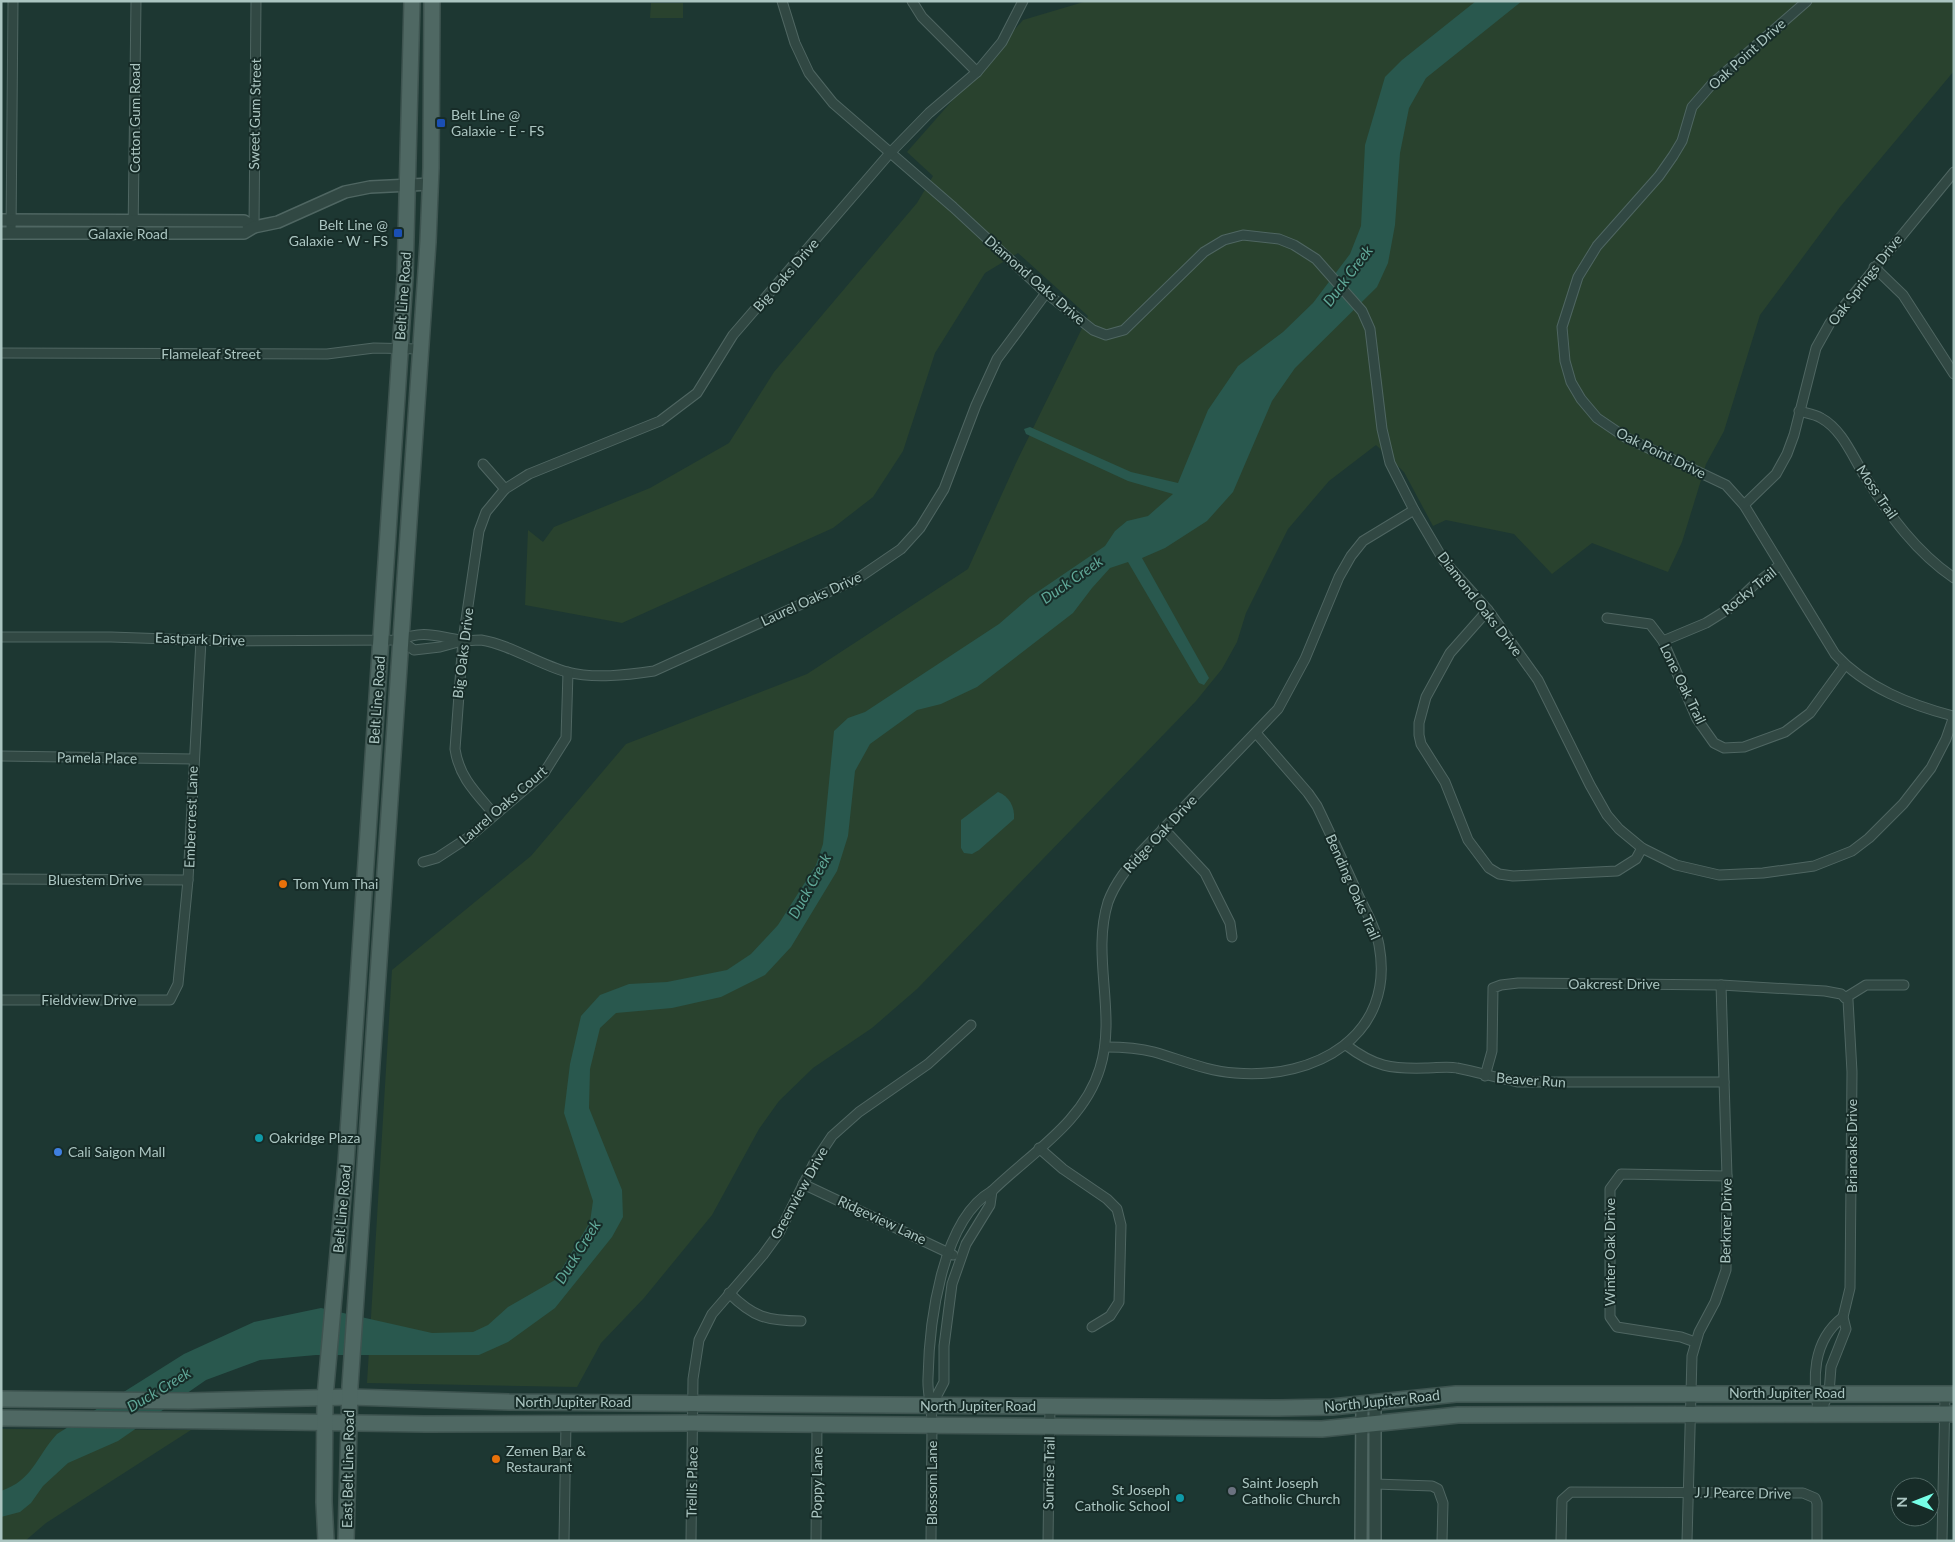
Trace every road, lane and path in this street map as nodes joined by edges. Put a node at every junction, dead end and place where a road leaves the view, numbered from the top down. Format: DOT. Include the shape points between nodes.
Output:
graph roads {
  1 [pos="13,1"];
  2 [pos="136,1"];
  3 [pos="256,1"];
  4 [pos="412,1"];
  5 [pos="432,1"];
  6 [pos="782,1"];
  7 [pos="912,1"];
  8 [pos="1023,1"];
  9 [pos="1807,1"];
  10 [pos="977,72"];
  11 [pos="890,154"];
  12 [pos="1954,172"];
  13 [pos="431,184"];
  14 [pos="409,185"];
  15 [pos="6,220"];
  16 [pos="134,221"];
  17 [pos="254,227"];
  18 [pos="6,233"];
  19 [pos="133,235"];
  20 [pos="1874,267"];
  21 [pos="1046,293"];
  22 [pos="400,349"];
  23 [pos="421,349"];
  24 [pos="1,353"];
  25 [pos="1954,374"];
  26 [pos="1799,411"];
  27 [pos="483,464"];
  28 [pos="505,489"];
  29 [pos="1744,505"];
  30 [pos="1414,510"];
  31 [pos="1780,565"];
  32 [pos="1954,578"];
  33 [pos="1488,610"];
  34 [pos="1607,618"];
  35 [pos="1,637"];
  36 [pos="201,640"];
  37 [pos="381,640"];
  38 [pos="400,640"];
  39 [pos="463,640"];
  40 [pos="1664,641"];
  41 [pos="1845,665"];
  42 [pos="568,672"];
  43 [pos="1954,716"];
  44 [pos="1256,733"];
  45 [pos="373,754"];
  46 [pos="392,755"];
  47 [pos="1,756"];
  48 [pos="193,759"];
  49 [pos="494,814"];
  50 [pos="1163,828"];
  51 [pos="1642,848"];
  52 [pos="423,862"];
  53 [pos="1,879"];
  54 [pos="188,880"];
  55 [pos="1232,937"];
  56 [pos="359,963"];
  57 [pos="380,964"];
  58 [pos="1721,984"];
  59 [pos="1904,984"];
  60 [pos="174,994"];
  61 [pos="1845,998"];
  62 [pos="1,1000"];
  63 [pos="971,1025"];
  64 [pos="1346,1045"];
  65 [pos="1105,1046"];
  66 [pos="1485,1076"];
  67 [pos="1724,1082"];
  68 [pos="1039,1148"];
  69 [pos="1728,1176"];
  70 [pos="803,1184"];
  71 [pos="992,1191"];
  72 [pos="948,1252"];
  73 [pos="960,1258"];
  74 [pos="728,1293"];
  75 [pos="1843,1317"];
  76 [pos="800,1321"];
  77 [pos="1092,1327"];
  78 [pos="1695,1342"];
  79 [pos="1689,1393"];
  80 [pos="1822,1393"];
  81 [pos="1949,1394"];
  82 [pos="325,1397"];
  83 [pos="350,1397"];
  84 [pos="1,1398"];
  85 [pos="532,1402"];
  86 [pos="694,1403"];
  87 [pos="1369,1403"];
  88 [pos="932,1405"];
  89 [pos="1050,1406"];
  90 [pos="1136,1407"];
  91 [pos="1242,1408"];
  92 [pos="1690,1414"];
  93 [pos="1949,1414"];
  94 [pos="1819,1415"];
  95 [pos="1,1418"];
  96 [pos="348,1422"];
  97 [pos="532,1422"];
  98 [pos="566,1422"];
  99 [pos="324,1423"];
  100 [pos="693,1423"];
  101 [pos="818,1424"];
  102 [pos="1369,1424"];
  103 [pos="932,1426"];
  104 [pos="1049,1426"];
  105 [pos="1136,1427"];
  106 [pos="1242,1428"];
  107 [pos="1375,1484"];
  108 [pos="1943,1488"];
  109 [pos="1954,1488"];
  110 [pos="1688,1492"];
  111 [pos="326,1541"];
  112 [pos="346,1541"];
  113 [pos="564,1541"];
  114 [pos="691,1541"];
  115 [pos="816,1541"];
  116 [pos="931,1541"];
  117 [pos="1048,1541"];
  118 [pos="1361,1541"];
  119 [pos="1375,1541"];
  120 [pos="1442,1541"];
  121 [pos="1561,1541"];
  122 [pos="1687,1541"];
  123 [pos="1817,1541"];
  124 [pos="1942,1541"];
  1 -- 15 [label="street"];
  2 -- 16 [label="street, Cotton Gum Road"];
  3 -- 17 [label="street, Sweet Gum Street"];
  4 -- 14 [label="main road, Belt Line Road"];
  5 -- 13 [label="main road, Belt Line Road"];
  6 -- 11 [label="street, Diamond Oaks Drive" via="795,43 809,73 833,103"];
  7 -- 10 [label="street" via="922,17"];
  8 -- 10 [label="street, Big Oaks Drive" via="1002,42"];
  9 -- 29 [label="street, Oak Point Drive" via="1712,84 1692,107 1682,141 1673,156 1597,246 1578,277 1562,326 1565,362 1571,382 1597,418 1625,437 1726,485"];
  10 -- 11 [label="street, Big Oaks Drive" via="929,113"];
  11 -- 21 [label="street, Diamond Oaks Drive"];
  11 -- 28 [label="street, Big Oaks Drive" via="733,336 697,394 660,421 529,474"];
  12 -- 20 [label="street, Oak Springs Drive"];
  13 -- 14 [label="street, Galaxie Road"];
  13 -- 23 [label="main road, Belt Line Road"];
  14 -- 17 [label="street, Galaxie Road" via="345,192 278,222"];
  14 -- 22 [label="main road, Belt Line Road"];
  15 -- 16 [label="street, Galaxie Road"];
  15 -- 18 [label="street"];
  16 -- 17 [label="street, Galaxie Road" via="244,222"];
  16 -- 19 [label="street, Cotton Gum Road"];
  17 -- 19 [label="street, Galaxie Road" via="234,234"];
  18 -- 19 [label="street, Galaxie Road"];
  20 -- 25 [label="street" via="1902,295"];
  20 -- 26 [label="street, Oak Springs Drive" via="1830,323 1816,348"];
  21 -- 30 [label="street, Diamond Oaks Drive" via="1093,330 1106,335 1124,330 1204,252 1224,240 1243,235 1265,237 1279,239 1304,251 1339,284 1362,312 1370,330 1382,429 1390,463"];
  21 -- 42 [label="street, Laurel Oaks Drive" via="997,358 944,489 920,528 901,549 857,579 654,671 627,675"];
  22 -- 23 [label="street, Flameleaf Street"];
  22 -- 24 [label="street, Flameleaf Street" via="359,349 327,354"];
  22 -- 37 [label="main road, Belt Line Road"];
  23 -- 38 [label="main road, Belt Line Road"];
  26 -- 29 [label="street, Oak Springs Drive" via="1794,435 1776,474"];
  26 -- 32 [label="street, Moss Trail" via="1820,417 1837,432 1913,544"];
  27 -- 28 [label="street"];
  28 -- 39 [label="street, Big Oaks Drive" via="486,512 479,531"];
  29 -- 31 [label="street, Oak Point Drive"];
  30 -- 33 [label="street, Diamond Oaks Drive" via="1444,561"];
  30 -- 44 [label="street, Ridge Oak Drive" via="1364,541 1351,556 1292,687 1278,709"];
  31 -- 40 [label="street, Rocky Trail" via="1706,624"];
  31 -- 41 [label="street, Oak Point Drive"];
  33 -- 51 [label="street, Diamond Oaks Drive" via="1538,680 1607,815"];
  33 -- 51 [label="street" via="1450,653 1426,697 1419,723 1421,744 1445,782 1468,840 1489,868 1499,874 1513,876 1617,872 1636,859"];
  34 -- 40 [label="street, Lone Oak Trail" via="1650,624"];
  35 -- 36 [label="street, Eastpark Drive"];
  36 -- 37 [label="street, Eastpark Drive"];
  36 -- 48 [label="street, Embercrest Lane"];
  37 -- 38 [label="street, Eastpark Drive"];
  37 -- 45 [label="main road, Belt Line Road"];
  38 -- 39 [label="street, Laurel Oaks Drive" via="414,633"];
  38 -- 39 [label="street, Laurel Oaks Drive" via="414,650 440,648"];
  38 -- 46 [label="main road, Belt Line Road"];
  39 -- 42 [label="street, Laurel Oaks Drive" via="482,640"];
  39 -- 49 [label="street, Big Oaks Drive" via="455,749 467,784"];
  40 -- 41 [label="street, Lone Oak Trail" via="1698,719 1714,743 1724,748 1744,747 1785,732 1810,713"];
  41 -- 43 [label="street, Oak Point Drive" via="1868,682 1896,696"];
  42 -- 49 [label="street, Laurel Oaks Court" via="566,738 544,773"];
  43 -- 51 [label="street, Diamond Oaks Drive" via="1931,768 1903,804 1852,852 1814,866 1763,873 1719,874 1676,865"];
  44 -- 50 [label="street, Ridge Oak Drive"];
  44 -- 64 [label="street, Bending Oaks Trail" via="1317,806 1379,943 1382,971 1379,993 1364,1022"];
  45 -- 46 [label="main road"];
  45 -- 56 [label="main road, Belt Line Road"];
  46 -- 57 [label="main road, Belt Line Road"];
  47 -- 48 [label="street, Pamela Place"];
  48 -- 54 [label="street, Embercrest Lane"];
  49 -- 52 [label="street, Laurel Oaks Court" via="469,837 438,858"];
  50 -- 55 [label="street" via="1205,873 1230,923"];
  50 -- 65 [label="street, Ridge Oak Drive" via="1122,875 1108,901 1102,928 1101,956 1107,1007"];
  53 -- 54 [label="street, Bluestem Drive"];
  54 -- 60 [label="street, Embercrest Lane" via="178,984"];
  56 -- 57 [label="main road"];
  56 -- 82 [label="main road, Belt Line Road" via="346,1164"];
  57 -- 83 [label="main road, Belt Line Road"];
  58 -- 61 [label="street, Oakcrest Drive" via="1825,991"];
  58 -- 66 [label="street, Oakcrest Drive" via="1501,985 1493,988 1492,1052"];
  58 -- 67 [label="street, Berkner Drive"];
  59 -- 61 [label="street" via="1866,985"];
  60 -- 62 [label="street, Fieldview Drive" via="170,1000"];
  61 -- 75 [label="street, Briaroaks Drive" via="1848,1000 1852,1082 1850,1279"];
  63 -- 70 [label="street, Greenview Drive" via="928,1064 842,1126 822,1148"];
  64 -- 65 [label="street, Bending Oaks Trail" via="1314,1064 1287,1071 1237,1074 1208,1070 1153,1052"];
  64 -- 66 [label="street, Beaver Run" via="1365,1060 1382,1065 1456,1068"];
  65 -- 68 [label="street, Ridge Oak Drive" via="1100,1069 1082,1106"];
  66 -- 67 [label="street, Beaver Run" via="1518,1082"];
  67 -- 69 [label="street, Berkner Drive"];
  68 -- 71 [label="street, Ridge Oak Drive"];
  68 -- 77 [label="street" via="1117,1209 1121,1224 1119,1302 1110,1316"];
  69 -- 78 [label="street, Berkner Drive" via="1726,1270 1715,1302"];
  69 -- 78 [label="street, Winter Oak Drive" via="1621,1174 1610,1190 1610,1317 1617,1327"];
  70 -- 72 [label="street, Ridgeview Lane"];
  70 -- 74 [label="street, Greenview Drive" via="779,1233"];
  71 -- 72 [label="street, Ridge Oak Drive" via="981,1197 965,1218"];
  71 -- 73 [label="street, Ridge Oak Drive" via="990,1205"];
  72 -- 73 [label="street, Ridgeview Lane"];
  72 -- 88 [label="street, Ridge Oak Drive" via="933,1309 928,1381"];
  73 -- 88 [label="street, Ridge Oak Drive" via="947,1318 944,1382"];
  74 -- 76 [label="street" via="759,1317"];
  74 -- 86 [label="street, Greenview Drive" via="712,1314 699,1340 693,1379"];
  75 -- 80 [label="street, Briaroaks Drive" via="1846,1329"];
  75 -- 80 [label="street, Briaroaks Drive" via="1833,1325 1819,1350"];
  78 -- 79 [label="street, Berkner Drive"];
  79 -- 80 [label="main road, North Jupiter Road"];
  79 -- 87 [label="main road, North Jupiter Road" via="1456,1394"];
  79 -- 92 [label="street, Berkner Drive"];
  80 -- 81 [label="main road, North Jupiter Road"];
  80 -- 94 [label="street, Briaroaks Drive"];
  80 -- 94 [label="street, Briaroaks Drive"];
  81 -- 93 [label="street"];
  82 -- 83 [label="main road, North Jupiter Road"];
  82 -- 84 [label="main road, North Jupiter Road" via="248,1401"];
  82 -- 99 [label="main road, East Belt Line Road"];
  83 -- 85 [label="main road, North Jupiter Road"];
  83 -- 96 [label="main road, East Belt Line Road"];
  85 -- 86 [label="main road, North Jupiter Road"];
  85 -- 97 [label="main road"];
  86 -- 88 [label="main road, North Jupiter Road"];
  86 -- 100 [label="street, Trellis Place"];
  87 -- 91 [label="main road, North Jupiter Road" via="1332,1407"];
  87 -- 102 [label="street"];
  88 -- 89 [label="main road, North Jupiter Road"];
  88 -- 103 [label="street, Blossom Lane"];
  89 -- 90 [label="main road, North Jupiter Road"];
  89 -- 104 [label="street, Sunrise Trail"];
  90 -- 91 [label="main road, North Jupiter Road"];
  90 -- 105 [label="main road"];
  91 -- 106 [label="main road"];
  92 -- 94 [label="main road, North Jupiter Road"];
  92 -- 102 [label="main road, North Jupiter Road" via="1458,1415"];
  92 -- 110 [label="street, Berkner Drive"];
  93 -- 94 [label="main road, North Jupiter Road"];
  93 -- 108 [label="street"];
  95 -- 99 [label="main road, North Jupiter Road"];
  96 -- 97 [label="main road, North Jupiter Road"];
  96 -- 99 [label="main road, North Jupiter Road"];
  96 -- 112 [label="main road, East Belt Line Road"];
  97 -- 98 [label="main road, North Jupiter Road"];
  98 -- 100 [label="main road, North Jupiter Road"];
  98 -- 113 [label="street"];
  99 -- 111 [label="main road, East Belt Line Road"];
  100 -- 101 [label="main road, North Jupiter Road"];
  100 -- 114 [label="street, Trellis Place"];
  101 -- 103 [label="main road, North Jupiter Road"];
  101 -- 115 [label="street, Poppy Lane"];
  102 -- 106 [label="main road, North Jupiter Road" via="1329,1428"];
  102 -- 107 [label="street"];
  102 -- 118 [label="street"];
  103 -- 104 [label="main road, North Jupiter Road"];
  103 -- 116 [label="street, Blossom Lane"];
  104 -- 105 [label="main road, North Jupiter Road"];
  104 -- 117 [label="street, Sunrise Trail"];
  105 -- 106 [label="main road, North Jupiter Road"];
  107 -- 119 [label="street"];
  107 -- 120 [label="street" via="1432,1486 1438,1489 1442,1503"];
  108 -- 109 [label="street"];
  108 -- 124 [label="street"];
  110 -- 121 [label="street" via="1571,1492 1562,1500"];
  110 -- 122 [label="street, Berkner Drive"];
  110 -- 123 [label="street, J J Pearce Drive" via="1804,1493 1817,1503"];
}
